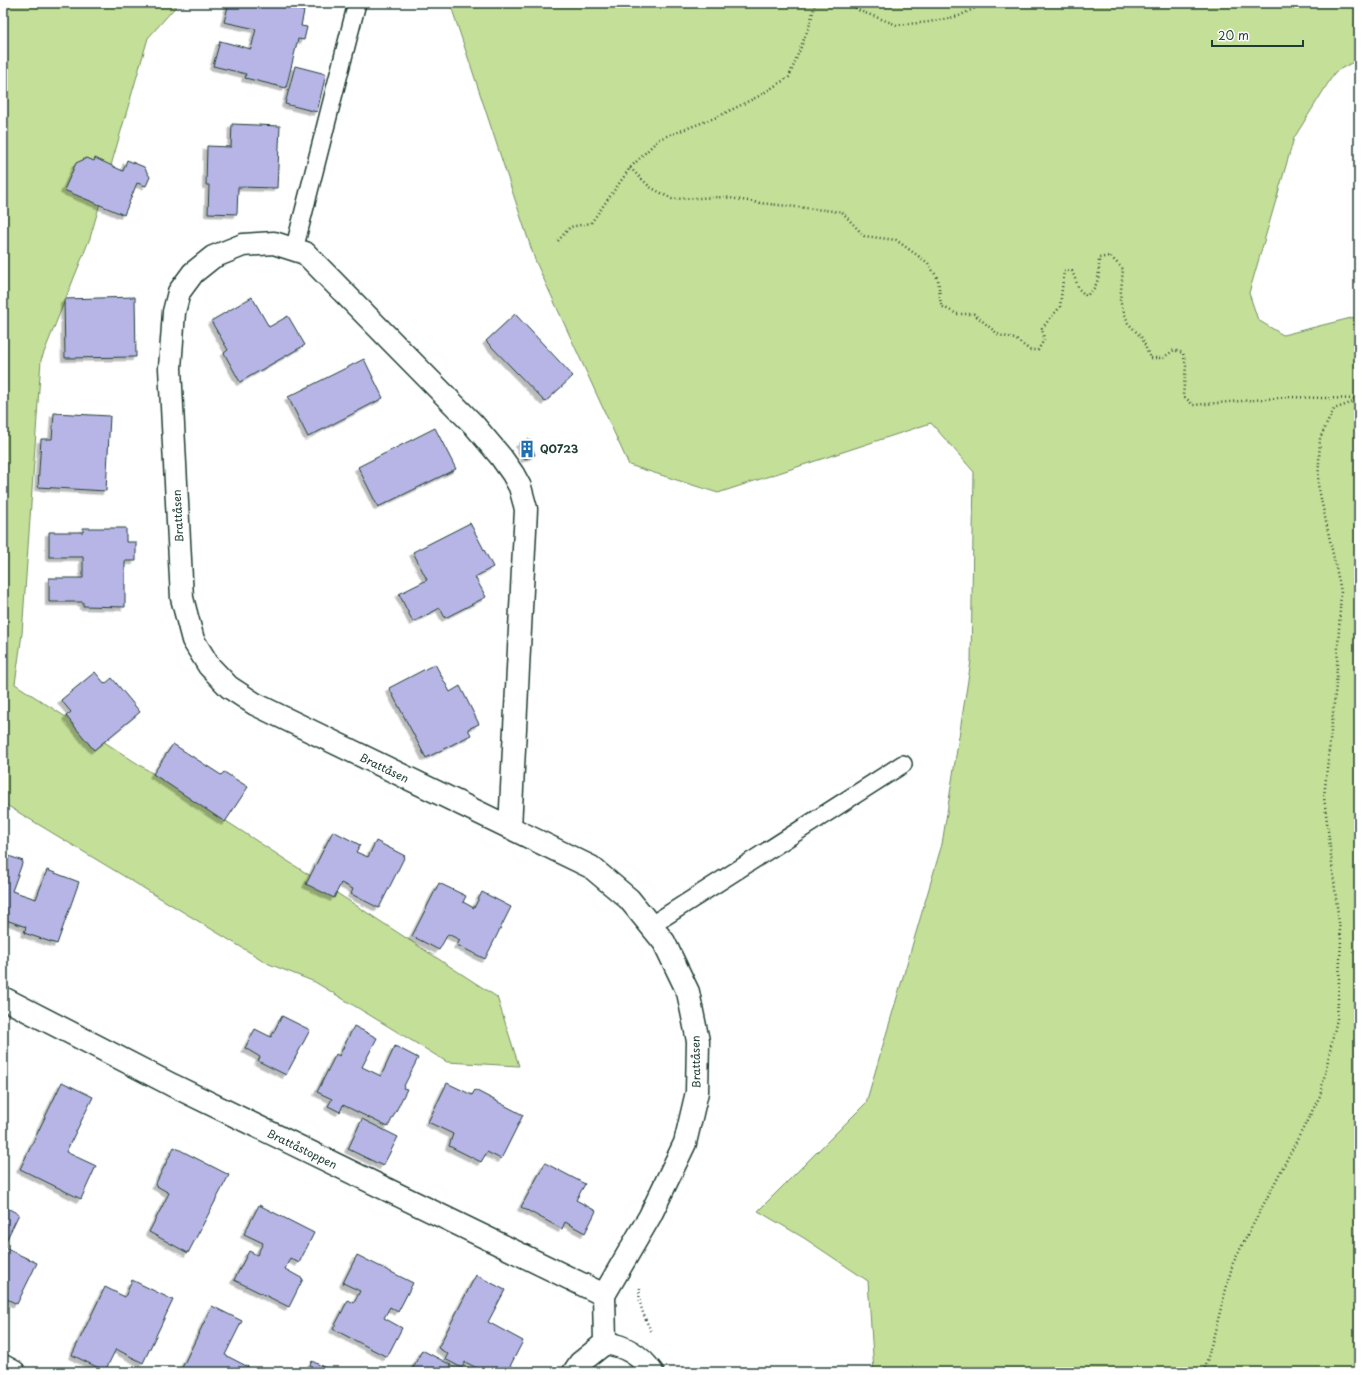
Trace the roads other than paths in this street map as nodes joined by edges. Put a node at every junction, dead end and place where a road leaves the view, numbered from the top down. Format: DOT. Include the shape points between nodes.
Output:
graph roads {
  1 [pos="357,3"];
  2 [pos="294,250"];
  3 [pos="903,764"];
  4 [pos="510,828"];
  5 [pos="650,926"];
  6 [pos="3,998"];
  7 [pos="604,1295"];
  8 [pos="605,1343"];
  9 [pos="3,1366"];
  10 [pos="14,1372"];
  11 [pos="574,1372"];
  12 [pos="652,1372"];
  1 -- 2 [label="lane"];
  2 -- 4 [label="street, Brattåsen" via="305,254 474,425 501,458 520,487 526,509"];
  2 -- 4 [label="street, Brattåsen" via="274,243 243,245 214,257 193,273 180,292 174,312 170,368 182,598 193,640 210,666 229,687 255,704"];
  3 -- 5 [label="lane"];
  4 -- 5 [label="street, Brattåsen" via="591,867 629,899"];
  5 -- 7 [label="street, Brattåsen" via="664,942 688,992 698,1041 698,1092 685,1143 650,1216"];
  6 -- 7 [label="street, Brattåstoppen" via="172,1085"];
  7 -- 8 [label="street"];
  8 -- 11 [label="street" via="580,1363"];
  8 -- 12 [label="street" via="629,1350 644,1360"];
  9 -- 10 [label="street"];
}
